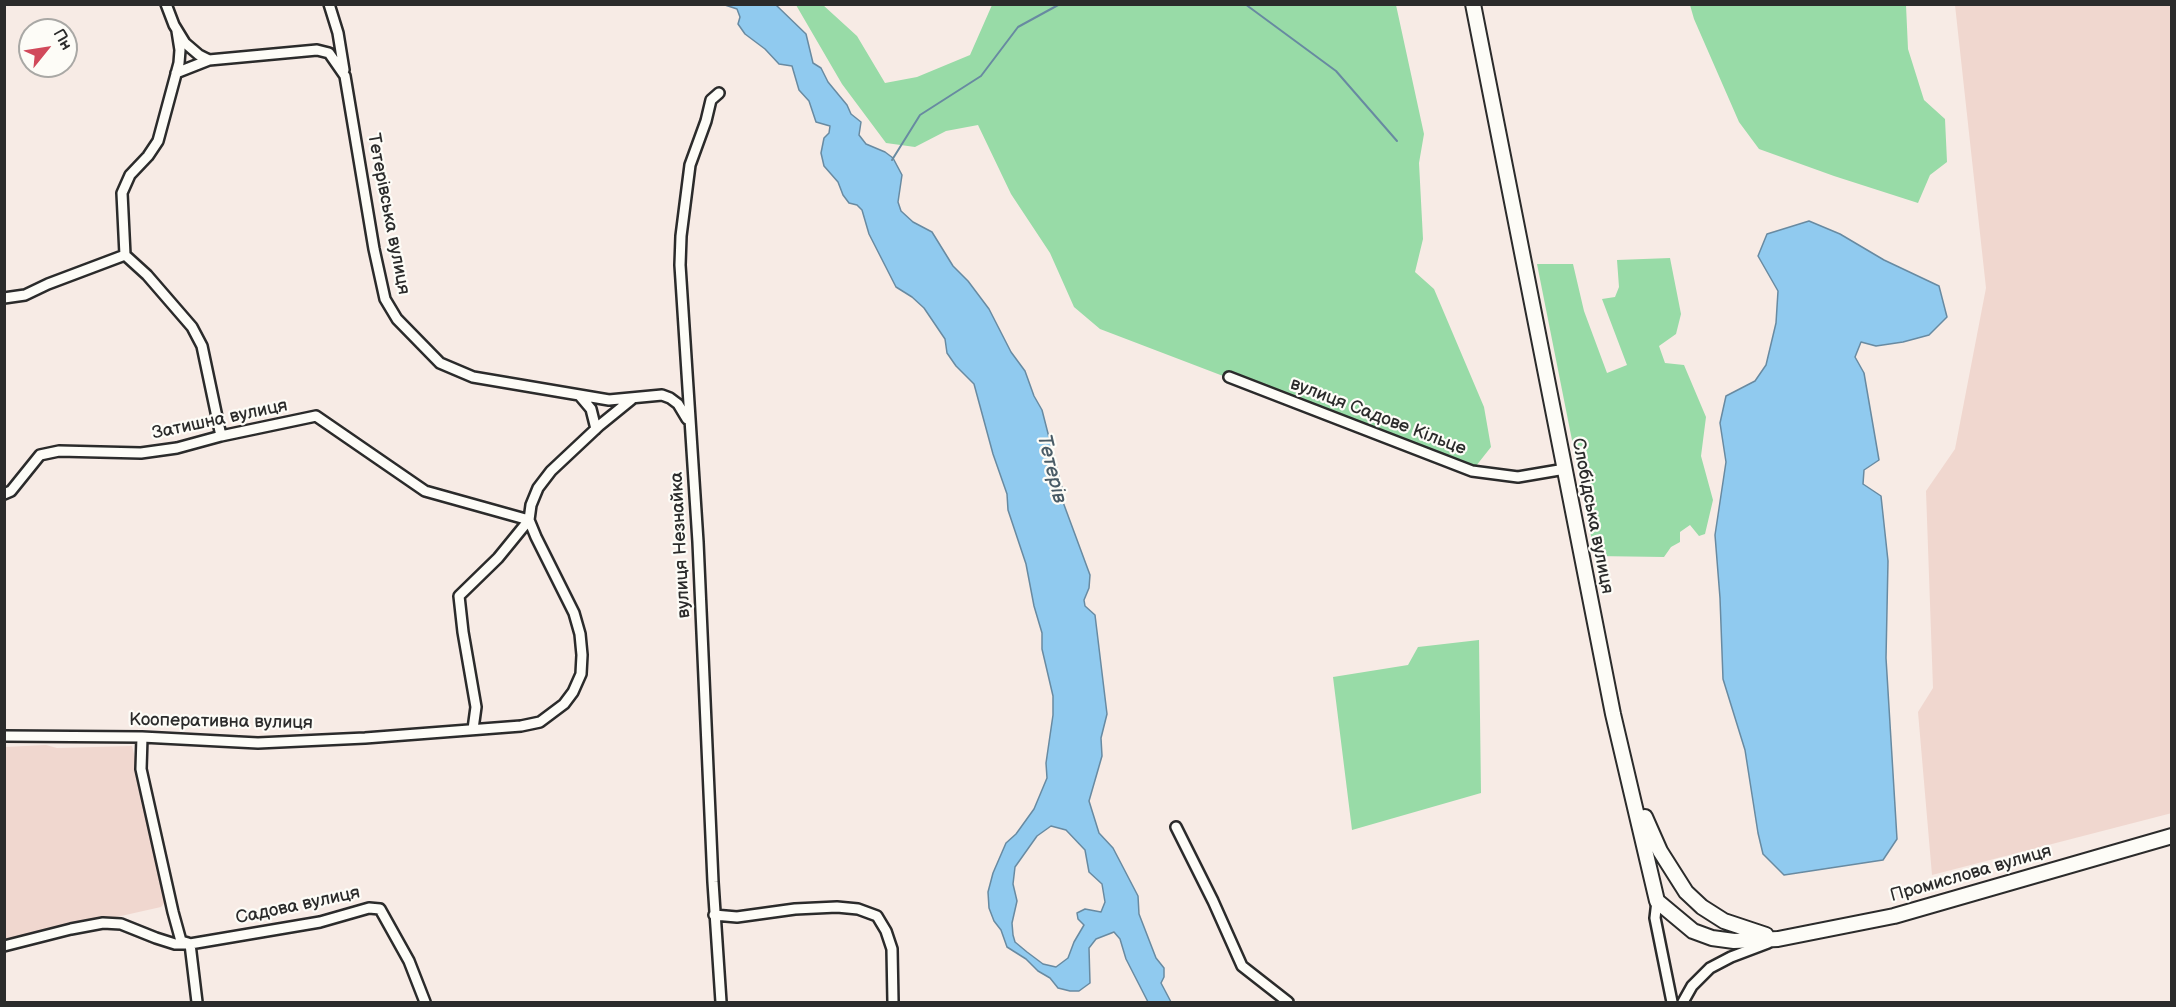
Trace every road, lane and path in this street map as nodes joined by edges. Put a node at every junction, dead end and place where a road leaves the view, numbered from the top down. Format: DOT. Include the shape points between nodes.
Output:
graph roads {
  1 [pos="166,4"];
  2 [pos="329,4"];
  3 [pos="1473,4"];
  4 [pos="177,31"];
  5 [pos="340,46"];
  6 [pos="317,50"];
  7 [pos="209,60"];
  8 [pos="176,73"];
  9 [pos="345,76"];
  10 [pos="719,93"];
  11 [pos="125,255"];
  12 [pos="4,298"];
  13 [pos="1229,377"];
  14 [pos="578,395"];
  15 [pos="632,399"];
  16 [pos="689,424"];
  17 [pos="596,429"];
  18 [pos="221,436"];
  19 [pos="1564,469"];
  20 [pos="4,494"];
  21 [pos="530,520"];
  22 [pos="473,729"];
  23 [pos="4,736"];
  24 [pos="142,737"];
  25 [pos="1626,767"];
  26 [pos="1176,827"];
  27 [pos="2172,836"];
  28 [pos="1657,901"];
  29 [pos="714,915"];
  30 [pos="1778,939"];
  31 [pos="190,944"];
  32 [pos="4,946"];
  33 [pos="719,984"];
  34 [pos="197,1002"];
  35 [pos="424,1002"];
  36 [pos="715,1002"];
  37 [pos="721,1002"];
  38 [pos="893,1002"];
  39 [pos="1288,1002"];
  40 [pos="1672,1002"];
  41 [pos="1683,1002"];
  1 -- 4 [label="street"];
  2 -- 5 [label="street"];
  3 -- 19 [label="street, Слобідська вулиця"];
  4 -- 7 [label="street" via="185,43"];
  4 -- 8 [label="street" via="180,50"];
  5 -- 6 [label="street"];
  5 -- 9 [label="street"];
  6 -- 7 [label="street"];
  6 -- 9 [label="street, Тетерівська вулиця" via="332,55"];
  7 -- 8 [label="street"];
  8 -- 11 [label="street" via="158,141 130,175 122,193"];
  9 -- 14 [label="street, Тетерівська вулиця" via="381,286 397,319 440,363 456,371"];
  10 -- 16 [label="street, вулиця Незнайка" via="711,100 690,165 681,236"];
  11 -- 12 [label="street" via="25,295"];
  11 -- 18 [label="street" via="192,327 202,346"];
  13 -- 19 [label="street, вулиця Садове Кільце" via="1472,471 1518,477"];
  14 -- 15 [label="street, Тетерівська вулиця"];
  14 -- 17 [label="street" via="591,409"];
  15 -- 16 [label="street, Тетерівська вулиця" via="653,395 670,398"];
  15 -- 17 [label="street"];
  16 -- 29 [label="street, вулиця Незнайка"];
  17 -- 21 [label="street" via="538,488"];
  18 -- 20 [label="street, Затишна вулиця" via="141,453 59,451 40,455 11,491"];
  18 -- 21 [label="street, Затишна вулиця" via="316,416 425,491"];
  19 -- 25 [label="street, Слобідська вулиця"];
  21 -- 22 [label="street" via="459,596 476,707"];
  21 -- 22 [label="street, Кооперативна вулиця" via="574,613 580,634 581,674 564,704 540,722"];
  22 -- 24 [label="street, Кооперативна вулиця" via="258,743"];
  23 -- 24 [label="street, Кооперативна вулиця"];
  24 -- 31 [label="street" via="141,769 173,912 181,941"];
  25 -- 28 [label="street, Слобідська вулиця"];
  25 -- 30 [label="street" via="1660,851 1686,892 1724,921"];
  26 -- 39 [label="street" via="1242,966"];
  27 -- 30 [label="street, Промислова вулиця" via="1894,915"];
  28 -- 30 [label="street" via="1693,931 1712,938"];
  28 -- 40 [label="street" via="1655,918"];
  29 -- 33 [label="street, вулиця Незнайка"];
  29 -- 38 [label="street" via="844,908 877,916 892,949"];
  30 -- 41 [label="street" via="1710,968"];
  31 -- 32 [label="street" via="175,944 121,924 104,923"];
  31 -- 34 [label="street"];
  31 -- 35 [label="street, Садова вулиця" via="380,909 409,961"];
  33 -- 36 [label="street"];
  33 -- 37 [label="street, вулиця Незнайка"];
}
